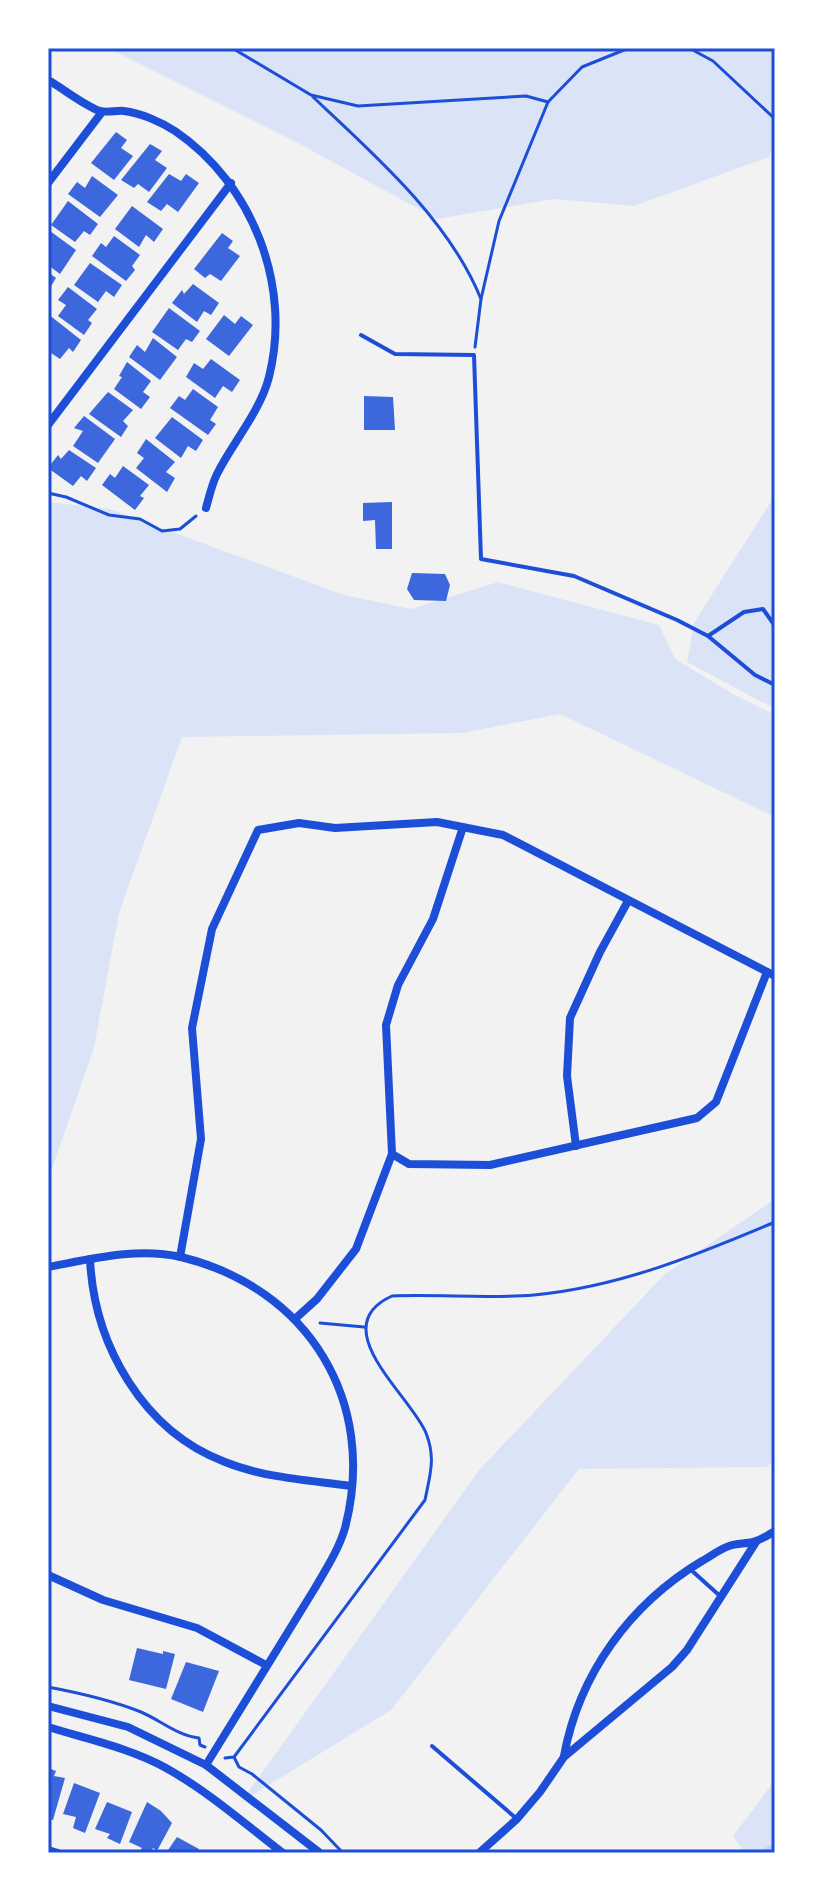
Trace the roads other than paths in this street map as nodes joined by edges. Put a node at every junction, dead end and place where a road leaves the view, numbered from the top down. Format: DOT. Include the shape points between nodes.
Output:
graph roads {
  1 [pos="48,80"];
  2 [pos="102,112"];
  3 [pos="48,183"];
  4 [pos="231,183"];
  5 [pos="361,335"];
  6 [pos="48,425"];
  7 [pos="206,508"];
  8 [pos="775,626"];
  9 [pos="708,636"];
  10 [pos="775,685"];
  11 [pos="463,827"];
  12 [pos="628,901"];
  13 [pos="771,974"];
  14 [pos="576,1146"];
  15 [pos="392,1154"];
  16 [pos="180,1257"];
  17 [pos="90,1259"];
  18 [pos="48,1267"];
  19 [pos="296,1318"];
  20 [pos="351,1486"];
  21 [pos="775,1531"];
  22 [pos="756,1542"];
  23 [pos="690,1569"];
  24 [pos="48,1575"];
  25 [pos="720,1596"];
  26 [pos="266,1665"];
  27 [pos="48,1706"];
  28 [pos="48,1727"];
  29 [pos="432,1746"];
  30 [pos="564,1757"];
  31 [pos="206,1765"];
  32 [pos="517,1819"];
  33 [pos="489,1849"];
  34 [pos="48,1850"];
  35 [pos="58,1853"];
  36 [pos="283,1853"];
  37 [pos="320,1853"];
  38 [pos="479,1853"];
  1 -- 2 [label="street"];
  2 -- 3 [label="street"];
  2 -- 4 [label="street" via="151,118 173,130"];
  4 -- 6 [label="street"];
  4 -- 7 [label="street" via="269,265 275,337 268,379 216,475"];
  5 -- 9 [label="lane" via="395,354 474,355 481,559 574,576"];
  8 -- 9 [label="lane" via="763,609 752,609"];
  9 -- 10 [label="lane"];
  11 -- 12 [label="street" via="503,835"];
  11 -- 15 [label="street" via="433,919 398,985 386,1025"];
  11 -- 16 [label="street" via="437,822 335,828 299,823 258,830 212,929 192,1028 201,1139"];
  12 -- 13 [label="street"];
  12 -- 14 [label="street" via="570,1018 567,1076"];
  13 -- 14 [label="street" via="716,1102 697,1118"];
  14 -- 15 [label="street" via="490,1165 409,1164"];
  15 -- 19 [label="street" via="356,1249"];
  16 -- 17 [label="street" via="151,1253"];
  16 -- 19 [label="street" via="240,1280"];
  17 -- 18 [label="street"];
  17 -- 20 [label="street" via="97,1305 115,1359 145,1406 166,1427 198,1449 246,1469"];
  19 -- 20 [label="street" via="334,1376 344,1404 351,1431"];
  20 -- 26 [label="street" via="344,1530 332,1559"];
  21 -- 22 [label="street"];
  22 -- 23 [label="street" via="729,1545"];
  22 -- 25 [label="street"];
  23 -- 25 [label="lane"];
  23 -- 30 [label="street" via="643,1607 604,1655 570,1722"];
  24 -- 26 [label="street" via="103,1600 197,1628"];
  25 -- 30 [label="street" via="672,1667"];
  26 -- 31 [label="street"];
  27 -- 31 [label="street" via="128,1727"];
  28 -- 36 [label="street" via="164,1767 213,1797"];
  29 -- 32 [label="lane"];
  30 -- 32 [label="street"];
  31 -- 37 [label="street"];
  32 -- 33 [label="street"];
  33 -- 38 [label="street"];
  34 -- 35 [label="street"];
}
